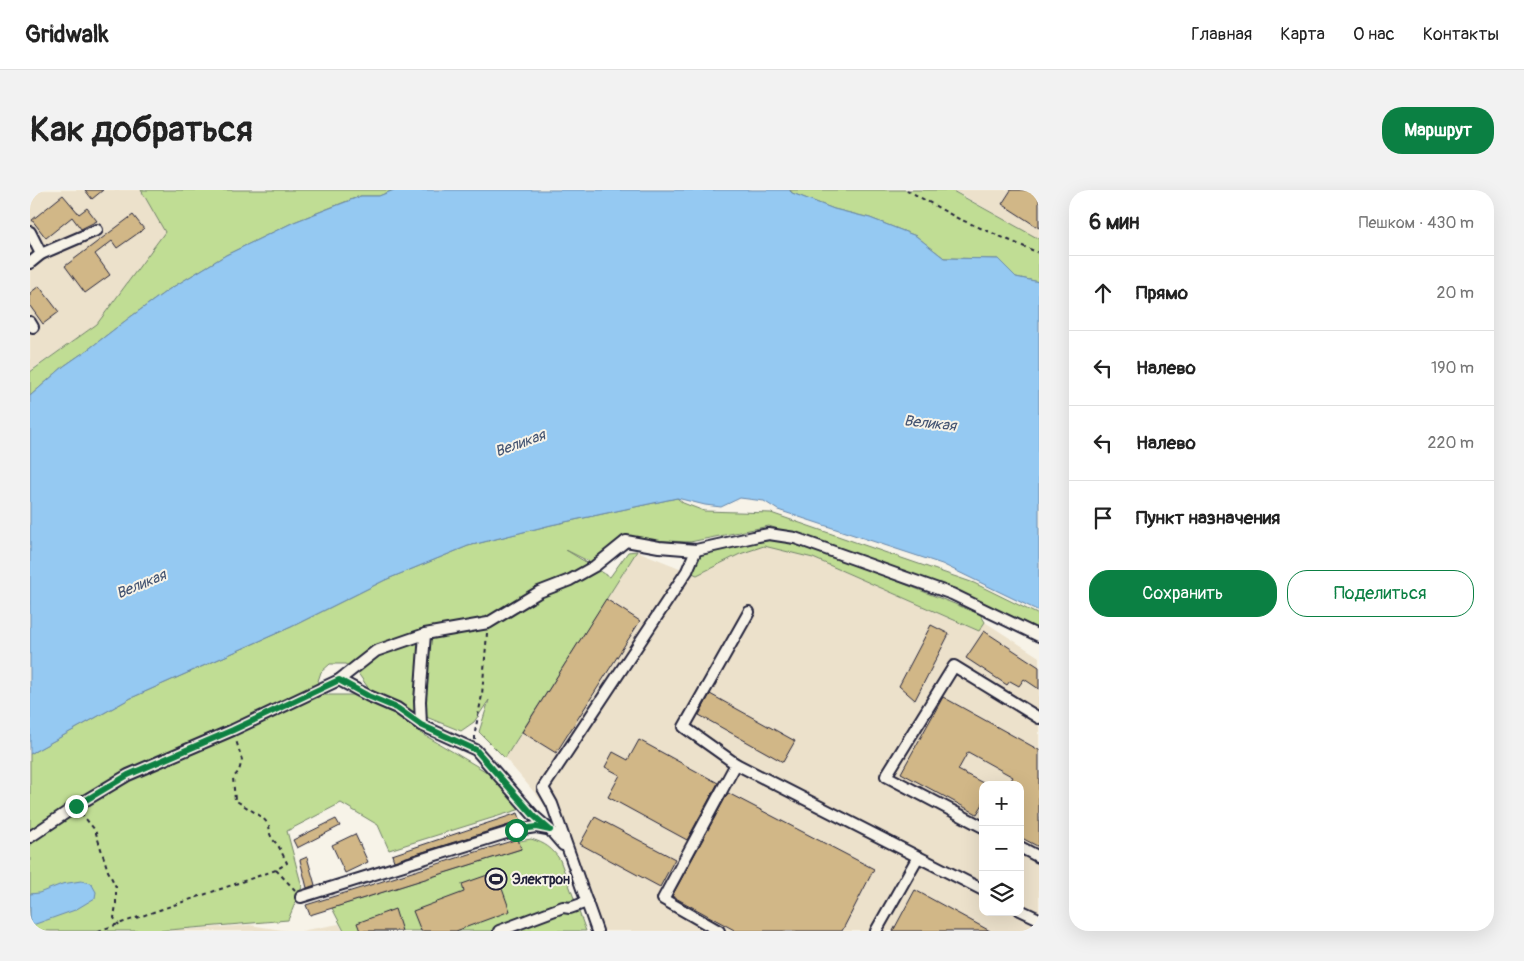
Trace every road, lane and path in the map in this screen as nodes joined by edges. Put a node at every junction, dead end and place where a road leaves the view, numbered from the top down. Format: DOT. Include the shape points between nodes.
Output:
graph roads {
  1 [pos="908,190"];
  2 [pos="97,230"];
  3 [pos="30,232"];
  4 [pos="1039,253"];
  5 [pos="42,254"];
  6 [pos="30,263"];
  7 [pos="696,550"];
  8 [pos="749,612"];
  9 [pos="488,623"];
  10 [pos="424,634"];
  11 [pos="1039,636"];
  12 [pos="339,680"];
  13 [pos="1039,718"];
  14 [pos="421,725"];
  15 [pos="233,730"];
  16 [pos="476,750"];
  17 [pos="736,764"];
  18 [pos="76,806"];
  19 [pos="981,826"];
  20 [pos="550,830"];
  21 [pos="30,837"];
  22 [pos="1024,849"];
  23 [pos="918,857"];
  24 [pos="1039,857"];
  25 [pos="572,859"];
  26 [pos="276,870"];
  27 [pos="979,888"];
  28 [pos="302,898"];
  29 [pos="587,902"];
  30 [pos="1024,912"];
  31 [pos="1039,920"];
  32 [pos="119,925"];
  33 [pos="99,931"];
  34 [pos="499,931"];
  35 [pos="597,931"];
  36 [pos="720,931"];
  37 [pos="876,931"];
  1 -- 4 [label="path" via="957,218"];
  2 -- 5 [label="street"];
  3 -- 5 [label="street"];
  5 -- 6 [label="street"];
  7 -- 9 [label="street" via="626,541 595,566 539,592"];
  7 -- 11 [label="street" via="769,534 795,538 952,594"];
  7 -- 25 [label="street" via="543,788"];
  8 -- 17 [label="street" via="684,728"];
  9 -- 10 [label="street"];
  9 -- 16 [label="path" via="482,695 475,732"];
  10 -- 12 [label="street" via="376,651"];
  10 -- 14 [label="street"];
  12 -- 14 [label="street" via="397,708"];
  12 -- 15 [label="street"];
  13 -- 19 [label="street" via="954,666 886,776"];
  14 -- 16 [label="street"];
  15 -- 18 [label="street" via="128,775"];
  15 -- 26 [label="path" via="242,760 234,778 235,800 269,825 272,839 287,863"];
  16 -- 20 [label="street"];
  17 -- 23 [label="street"];
  17 -- 36 [label="street" via="663,899"];
  18 -- 21 [label="street"];
  18 -- 32 [label="path" via="95,830 116,887 114,918"];
  20 -- 25 [label="street"];
  20 -- 28 [label="street" via="536,827 516,830"];
  22 -- 24 [label="street"];
  23 -- 27 [label="street"];
  23 -- 37 [label="street"];
  25 -- 29 [label="street"];
  26 -- 28 [label="path"];
  26 -- 32 [label="path"];
  29 -- 34 [label="street" via="563,907"];
  29 -- 35 [label="street"];
  30 -- 31 [label="street"];
  32 -- 33 [label="path"];
}
